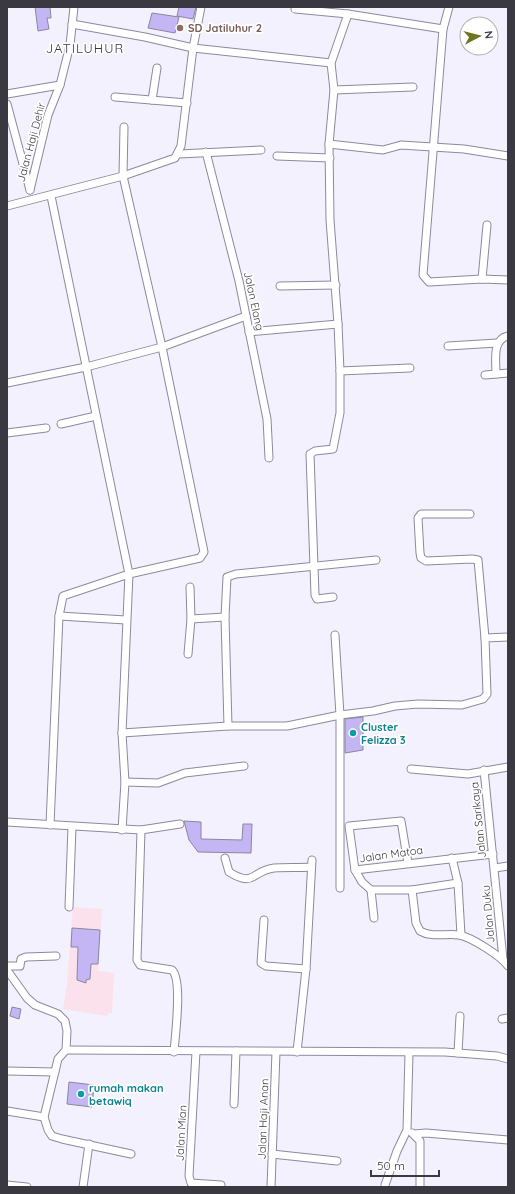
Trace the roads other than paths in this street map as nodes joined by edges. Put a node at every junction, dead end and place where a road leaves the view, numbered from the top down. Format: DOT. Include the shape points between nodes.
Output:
graph roads {
  1 [pos="74,7"];
  2 [pos="201,7"];
  3 [pos="449,7"];
  4 [pos="295,9"];
  5 [pos="348,14"];
  6 [pos="72,24"];
  7 [pos="443,29"];
  8 [pos="193,48"];
  9 [pos="331,63"];
  10 [pos="157,68"];
  11 [pos="60,85"];
  12 [pos="413,87"];
  13 [pos="334,90"];
  14 [pos="7,94"];
  15 [pos="115,97"];
  16 [pos="152,100"];
  17 [pos="187,103"];
  18 [pos="7,104"];
  19 [pos="124,127"];
  20 [pos="329,144"];
  21 [pos="434,148"];
  22 [pos="261,150"];
  23 [pos="206,152"];
  24 [pos="179,154"];
  25 [pos="277,156"];
  26 [pos="508,156"];
  27 [pos="330,158"];
  28 [pos="123,176"];
  29 [pos="30,190"];
  30 [pos="51,196"];
  31 [pos="32,200"];
  32 [pos="7,206"];
  33 [pos="487,225"];
  34 [pos="482,279"];
  35 [pos="508,280"];
  36 [pos="336,285"];
  37 [pos="280,286"];
  38 [pos="246,316"];
  39 [pos="338,324"];
  40 [pos="249,332"];
  41 [pos="508,336"];
  42 [pos="497,343"];
  43 [pos="448,346"];
  44 [pos="162,347"];
  45 [pos="86,367"];
  46 [pos="410,368"];
  47 [pos="340,371"];
  48 [pos="508,372"];
  49 [pos="496,374"];
  50 [pos="485,375"];
  51 [pos="7,383"];
  52 [pos="96,416"];
  53 [pos="61,424"];
  54 [pos="46,428"];
  55 [pos="7,433"];
  56 [pos="269,458"];
  57 [pos="470,514"];
  58 [pos="376,560"];
  59 [pos="314,567"];
  60 [pos="129,574"];
  61 [pos="190,586"];
  62 [pos="333,597"];
  63 [pos="59,616"];
  64 [pos="225,617"];
  65 [pos="191,619"];
  66 [pos="126,620"];
  67 [pos="335,636"];
  68 [pos="508,637"];
  69 [pos="485,638"];
  70 [pos="188,654"];
  71 [pos="340,714"];
  72 [pos="228,726"];
  73 [pos="122,733"];
  74 [pos="244,766"];
  75 [pos="508,767"];
  76 [pos="411,769"];
  77 [pos="484,770"];
  78 [pos="125,782"];
  79 [pos="7,822"];
  80 [pos="180,824"];
  81 [pos="50,825"];
  82 [pos="72,827"];
  83 [pos="122,830"];
  84 [pos="141,830"];
  85 [pos="493,854"];
  86 [pos="225,858"];
  87 [pos="452,858"];
  88 [pos="408,863"];
  89 [pos="508,866"];
  90 [pos="355,867"];
  91 [pos="495,868"];
  92 [pos="458,883"];
  93 [pos="340,888"];
  94 [pos="371,890"];
  95 [pos="412,890"];
  96 [pos="69,907"];
  97 [pos="374,918"];
  98 [pos="264,920"];
  99 [pos="460,935"];
  100 [pos="56,956"];
  101 [pos="503,959"];
  102 [pos="7,966"];
  103 [pos="508,966"];
  104 [pos="306,969"];
  105 [pos="8,973"];
  106 [pos="460,1016"];
  107 [pos="66,1050"];
  108 [pos="236,1051"];
  109 [pos="174,1052"];
  110 [pos="196,1052"];
  111 [pos="276,1052"];
  112 [pos="297,1052"];
  113 [pos="409,1052"];
  114 [pos="458,1053"];
  115 [pos="508,1059"];
  116 [pos="7,1070"];
  117 [pos="55,1072"];
  118 [pos="234,1104"];
  119 [pos="7,1111"];
  120 [pos="44,1118"];
  121 [pos="407,1130"];
  122 [pos="414,1134"];
  123 [pos="508,1140"];
  124 [pos="88,1144"];
  125 [pos="131,1154"];
  126 [pos="272,1154"];
  127 [pos="337,1161"];
  128 [pos="385,1184"];
  129 [pos="7,1185"];
  130 [pos="27,1187"];
  131 [pos="83,1187"];
  132 [pos="221,1187"];
  133 [pos="271,1187"];
  134 [pos="420,1187"];
  1 -- 6 [label="street, Jalan Haji Dehir"];
  2 -- 8 [label="street"];
  3 -- 7 [label="street"];
  4 -- 5 [label="street"];
  5 -- 7 [label="street"];
  5 -- 9 [label="street"];
  6 -- 8 [label="street"];
  6 -- 11 [label="street, Jalan Haji Dehir" via="70,45"];
  7 -- 21 [label="street"];
  8 -- 9 [label="street"];
  8 -- 17 [label="street"];
  9 -- 13 [label="street"];
  10 -- 16 [label="street"];
  11 -- 14 [label="street"];
  11 -- 29 [label="street, Jalan Haji Dehir" via="48,115"];
  12 -- 13 [label="street"];
  13 -- 20 [label="street"];
  15 -- 16 [label="street"];
  16 -- 17 [label="street"];
  17 -- 24 [label="street"];
  18 -- 29 [label="street"];
  19 -- 28 [label="street"];
  20 -- 21 [label="street" via="379,150 400,145"];
  20 -- 27 [label="street"];
  21 -- 26 [label="street" via="464,149"];
  21 -- 34 [label="street" via="423,275 429,282"];
  22 -- 23 [label="street"];
  23 -- 24 [label="street"];
  23 -- 38 [label="street, Jalan Elang"];
  24 -- 28 [label="street" via="171,160"];
  25 -- 27 [label="street"];
  27 -- 36 [label="street" via="330,220"];
  28 -- 30 [label="street"];
  28 -- 44 [label="street"];
  29 -- 31 [label="street"];
  30 -- 31 [label="street"];
  30 -- 45 [label="street"];
  31 -- 32 [label="street"];
  33 -- 34 [label="street"];
  34 -- 35 [label="street"];
  36 -- 37 [label="street"];
  36 -- 39 [label="street"];
  38 -- 40 [label="street, Jalan Elang"];
  38 -- 44 [label="street"];
  39 -- 40 [label="street"];
  39 -- 47 [label="street"];
  40 -- 56 [label="street, Jalan Elang" via="267,420"];
  41 -- 42 [label="street" via="501,338"];
  42 -- 43 [label="street"];
  42 -- 49 [label="street"];
  44 -- 45 [label="street"];
  44 -- 60 [label="street" via="204,552 200,558"];
  45 -- 51 [label="street"];
  45 -- 52 [label="street"];
  46 -- 47 [label="street"];
  47 -- 59 [label="street" via="340,412 336,444 333,448 310,454"];
  48 -- 49 [label="street"];
  49 -- 50 [label="street"];
  52 -- 53 [label="street"];
  52 -- 60 [label="street"];
  54 -- 55 [label="street"];
  57 -- 69 [label="street" via="421,514 418,518 420,553 421,558 426,561 478,560"];
  58 -- 59 [label="street"];
  59 -- 62 [label="street" via="315,597"];
  59 -- 64 [label="street" via="228,576"];
  60 -- 63 [label="street" via="63,596"];
  60 -- 66 [label="street"];
  61 -- 65 [label="street"];
  63 -- 66 [label="street"];
  63 -- 81 [label="street"];
  64 -- 65 [label="street"];
  64 -- 72 [label="street"];
  65 -- 70 [label="street"];
  66 -- 73 [label="street"];
  67 -- 71 [label="street"];
  68 -- 69 [label="street"];
  69 -- 71 [label="street" via="488,690 484,699 462,705 418,704"];
  71 -- 72 [label="street" via="287,726"];
  71 -- 93 [label="street"];
  72 -- 73 [label="street"];
  73 -- 78 [label="street"];
  74 -- 78 [label="street" via="186,773 158,783"];
  75 -- 77 [label="street"];
  76 -- 77 [label="street" via="468,774"];
  77 -- 85 [label="street, Jalan Sarikaya"];
  78 -- 83 [label="street"];
  79 -- 81 [label="street"];
  80 -- 84 [label="street"];
  81 -- 82 [label="street"];
  82 -- 83 [label="street"];
  82 -- 96 [label="street"];
  83 -- 84 [label="street"];
  84 -- 109 [label="street" via="137,960 143,966 172,970 177,977"];
  85 -- 87 [label="street, Jalan Matoa"];
  85 -- 91 [label="street, Jalan Sarikaya"];
  86 -- 104 [label="street" via="228,872 244,880 275,868 312,863"];
  87 -- 88 [label="street, Jalan Matoa"];
  87 -- 92 [label="street"];
  88 -- 90 [label="street, Jalan Matoa"];
  88 -- 90 [label="street" via="402,822 398,820 348,826"];
  89 -- 91 [label="street"];
  90 -- 94 [label="street, Jalan Matoa" via="362,882"];
  91 -- 101 [label="street, Jalan Duku"];
  92 -- 95 [label="street"];
  92 -- 99 [label="street"];
  94 -- 95 [label="street"];
  94 -- 97 [label="street"];
  95 -- 99 [label="street" via="416,923 420,931 430,935"];
  98 -- 104 [label="street" via="262,963 266,966"];
  99 -- 101 [label="street"];
  100 -- 102 [label="street" via="26,957 21,959 20,966"];
  101 -- 103 [label="street"];
  104 -- 112 [label="street"];
  105 -- 107 [label="street" via="35,1005 63,1017 68,1030"];
  106 -- 114 [label="street"];
  107 -- 109 [label="street"];
  107 -- 117 [label="street" via="58,1059"];
  108 -- 110 [label="street"];
  108 -- 111 [label="street"];
  108 -- 118 [label="street"];
  109 -- 110 [label="street"];
  110 -- 132 [label="street, Jalan Mian" via="189,1176 191,1183"];
  111 -- 112 [label="street"];
  111 -- 126 [label="street, Jalan Haji Anan"];
  112 -- 113 [label="street"];
  113 -- 114 [label="street"];
  113 -- 121 [label="street"];
  114 -- 115 [label="street"];
  116 -- 117 [label="street"];
  117 -- 120 [label="street"];
  119 -- 120 [label="street"];
  120 -- 124 [label="street" via="52,1136"];
  121 -- 122 [label="street"];
  121 -- 128 [label="street"];
  122 -- 123 [label="street" via="422,1132"];
  122 -- 134 [label="street" via="420,1142"];
  124 -- 125 [label="street"];
  124 -- 131 [label="street"];
  126 -- 127 [label="street"];
  126 -- 133 [label="street, Jalan Haji Anan"];
  129 -- 130 [label="street"];
}
